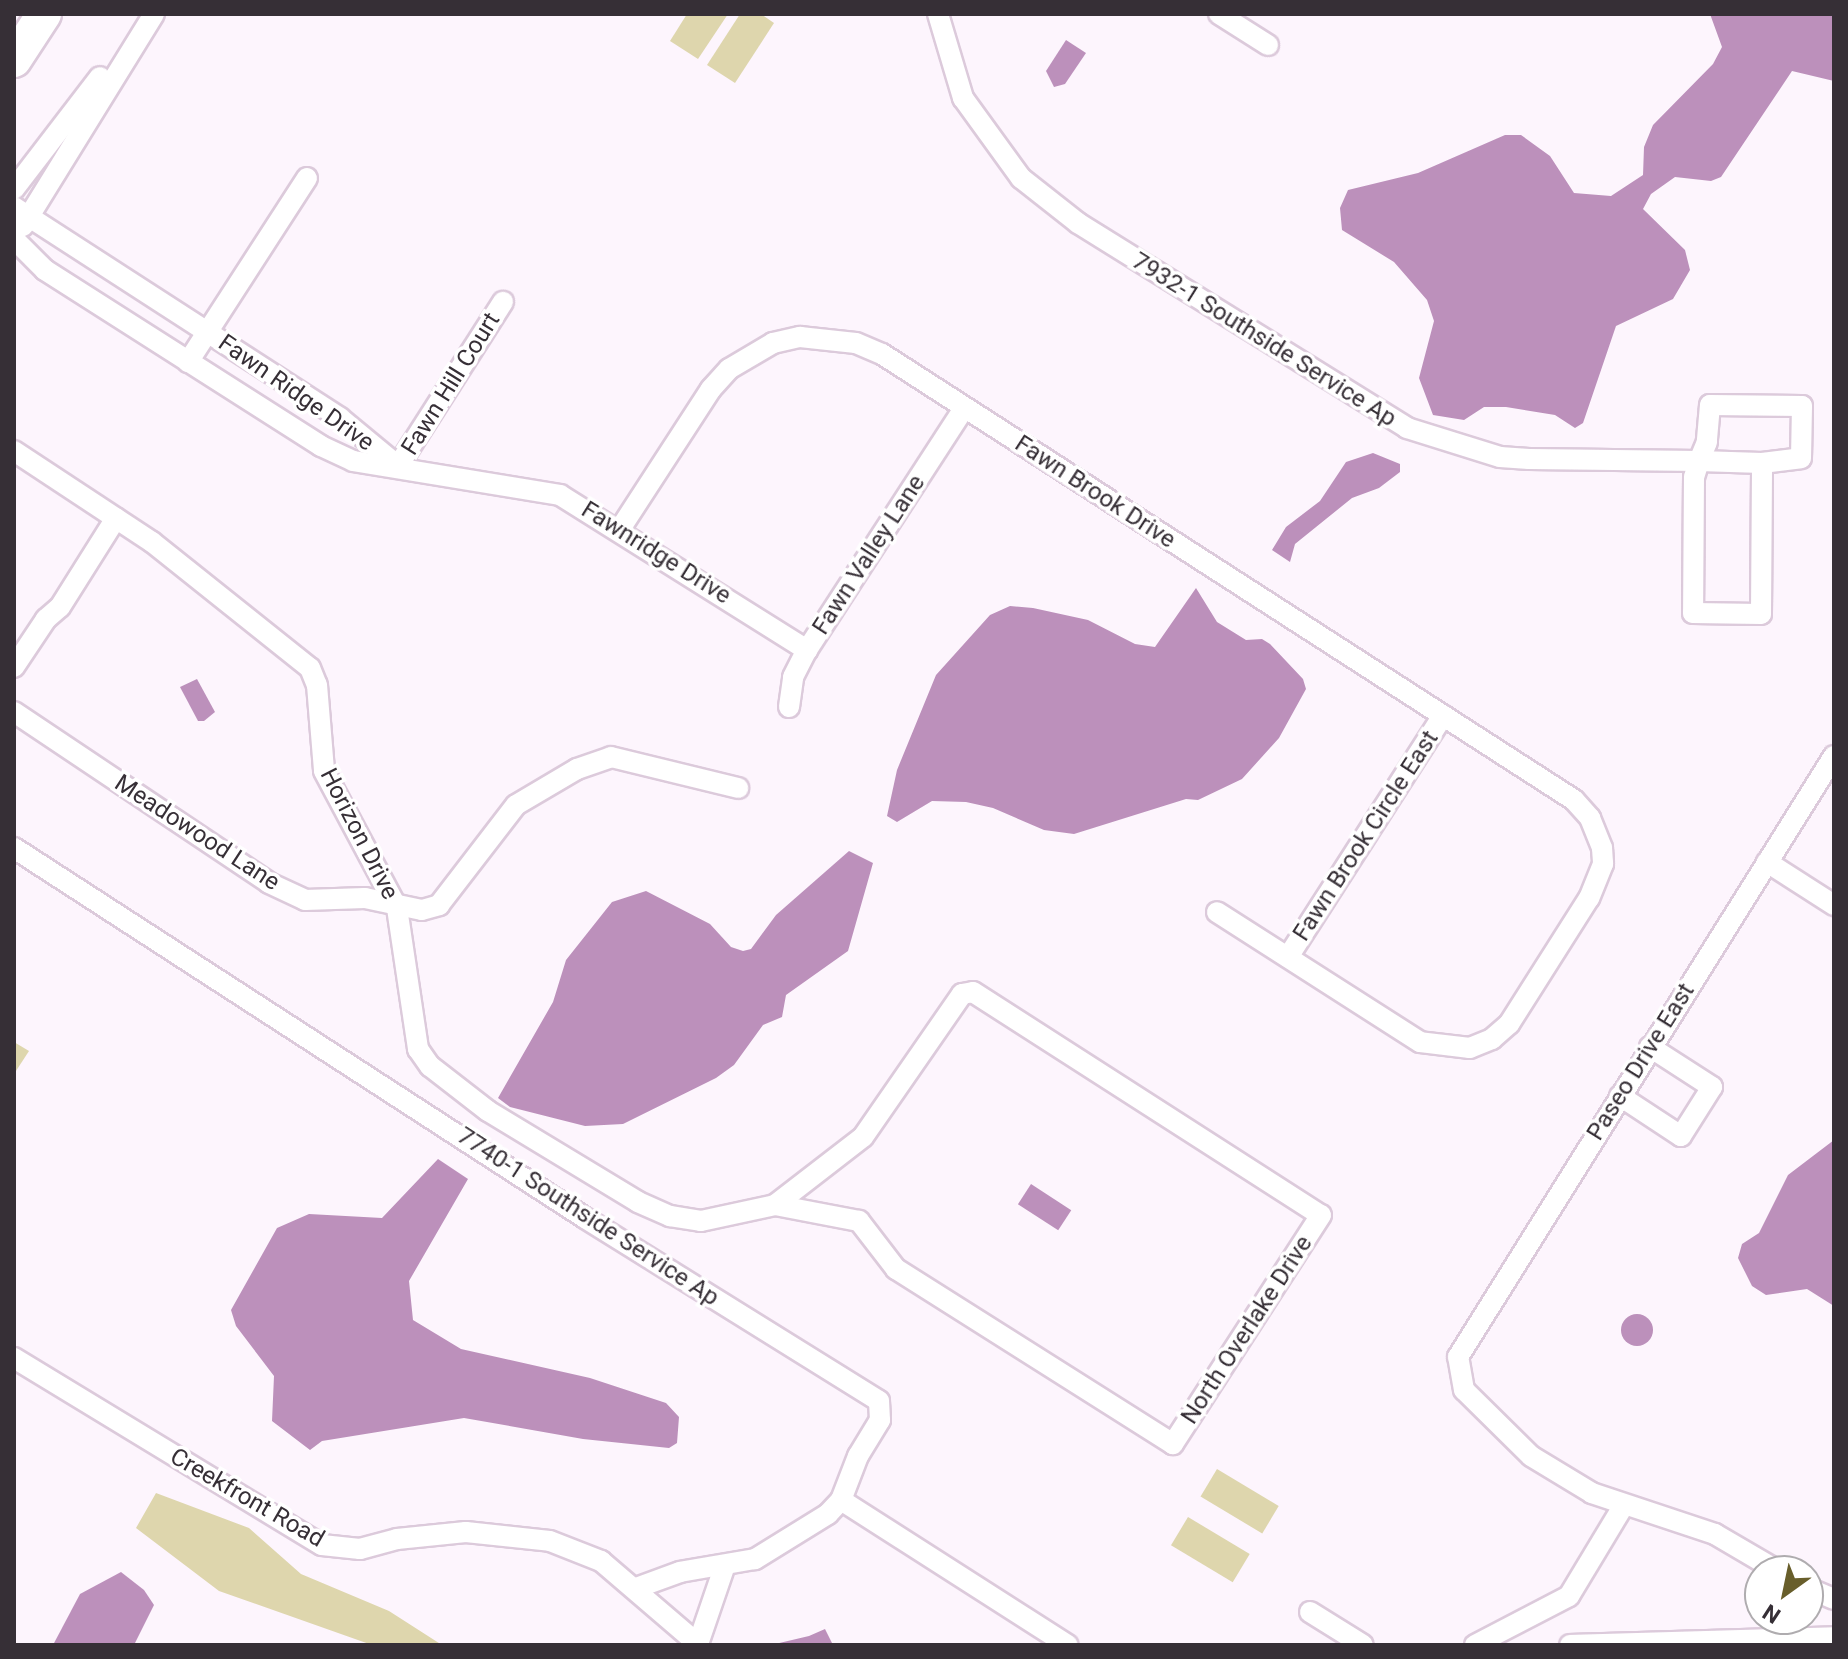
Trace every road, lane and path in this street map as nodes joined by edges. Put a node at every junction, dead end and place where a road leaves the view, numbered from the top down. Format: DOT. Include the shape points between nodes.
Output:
graph roads {
  1 [pos="152,14"];
  2 [pos="938,14"];
  3 [pos="1219,14"];
  4 [pos="1268,45"];
  5 [pos="307,178"];
  6 [pos="14,189"];
  7 [pos="21,212"];
  8 [pos="14,239"];
  9 [pos="503,302"];
  10 [pos="207,332"];
  11 [pos="188,362"];
  12 [pos="964,408"];
  13 [pos="14,451"];
  14 [pos="1699,461"];
  15 [pos="1762,463"];
  16 [pos="398,466"];
  17 [pos="116,518"];
  18 [pos="620,529"];
  19 [pos="807,650"];
  20 [pos="14,667"];
  21 [pos="789,707"];
  22 [pos="14,712"];
  23 [pos="1443,716"];
  24 [pos="1834,756"];
  25 [pos="738,788"];
  26 [pos="14,848"];
  27 [pos="1767,862"];
  28 [pos="1834,905"];
  29 [pos="397,908"];
  30 [pos="1217,912"];
  31 [pos="1288,957"];
  32 [pos="1650,1047"];
  33 [pos="1620,1096"];
  34 [pos="775,1205"];
  35 [pos="14,1358"];
  36 [pos="841,1500"];
  37 [pos="1624,1505"];
  38 [pos="1751,1555"];
  39 [pos="724,1568"];
  40 [pos="636,1588"];
  41 [pos="1310,1612"];
  42 [pos="1834,1637"];
  43 [pos="1767,1642"];
  44 [pos="699,1644"];
  45 [pos="1616,1644"];
  46 [pos="1068,1645"];
  47 [pos="1363,1645"];
  48 [pos="1475,1645"];
  49 [pos="1570,1645"];
  1 -- 6 [label="street"];
  1 -- 7 [label="street"];
  2 -- 14 [label="street, 7932-1 Southside Service Ap" via="963,98 1021,178 1078,223 1367,408 1444,442 1500,457"];
  3 -- 4 [label="street"];
  5 -- 10 [label="street"];
  7 -- 8 [label="street"];
  7 -- 10 [label="street, Fawn Ridge Drive"];
  8 -- 11 [label="street, Fawn Ridge Drive" via="45,270"];
  9 -- 16 [label="street, Fawn Hill Court"];
  10 -- 11 [label="street"];
  10 -- 16 [label="street, Fawn Ridge Drive" via="340,418"];
  11 -- 16 [label="street, Fawn Ridge Drive" via="321,446 353,461"];
  12 -- 18 [label="street, Fawn Brook Drive" via="856,343 800,337 773,343 748,355 711,389"];
  12 -- 19 [label="street, Fawn Valley Lane"];
  12 -- 23 [label="street, Fawn Brook Drive"];
  13 -- 17 [label="street, Horizon Drive"];
  14 -- 15 [label="street, 7932-1 Southside Service Ap"];
  14 -- 15 [label="street, 7932-1 Southside Service Ap" via="1707,442 1710,405 1802,406 1801,458"];
  14 -- 15 [label="street" via="1694,477 1693,613 1761,614"];
  16 -- 18 [label="street, Fawnridge Drive" via="560,495"];
  17 -- 20 [label="street" via="60,607"];
  17 -- 29 [label="street, Horizon Drive" via="310,668 317,685 318,747 324,771"];
  18 -- 19 [label="street, Fawnridge Drive"];
  19 -- 21 [label="street, Fawn Valley Lane" via="793,677"];
  22 -- 29 [label="street, Meadowood Lane" via="269,883 305,900 365,898"];
  23 -- 31 [label="street, Fawn Brook Circle East"];
  23 -- 31 [label="street, Fawn Brook Drive" via="1574,800 1599,834 1603,864 1589,898 1509,1024 1470,1048 1420,1042"];
  24 -- 27 [label="street, Paseo Drive East"];
  25 -- 29 [label="street, Meadowood Lane" via="611,757 577,769 516,805 439,905"];
  26 -- 36 [label="street, 7740-1 Southside Service Ap" via="585,1218 879,1401 880,1420"];
  27 -- 28 [label="street"];
  27 -- 32 [label="street, Paseo Drive East"];
  29 -- 34 [label="street, Horizon Drive" via="418,1049 430,1066 488,1111 670,1216 701,1221"];
  30 -- 31 [label="street"];
  32 -- 33 [label="street, Paseo Drive East"];
  32 -- 33 [label="street" via="1712,1087 1681,1136"];
  33 -- 37 [label="street, Paseo Drive East" via="1463,1346 1457,1372 1483,1414 1531,1456 1592,1493"];
  34 -- 34 [label="street, North Overlake Drive" via="859,1221 896,1269 1173,1444 1321,1215 973,992 962,994 863,1137"];
  35 -- 40 [label="street, Creekfront Road" via="322,1545 360,1549 397,1539 466,1532 522,1535 601,1561"];
  36 -- 39 [label="street" via="773,1550"];
  36 -- 46 [label="street"];
  37 -- 38 [label="street" via="1715,1534"];
  37 -- 48 [label="street" via="1569,1596"];
  39 -- 40 [label="street" via="680,1572"];
  39 -- 44 [label="street"];
  40 -- 44 [label="street, Creekfront Road"];
  41 -- 47 [label="street"];
  42 -- 43 [label="street"];
  43 -- 45 [label="street"];
  45 -- 49 [label="street"];
}
